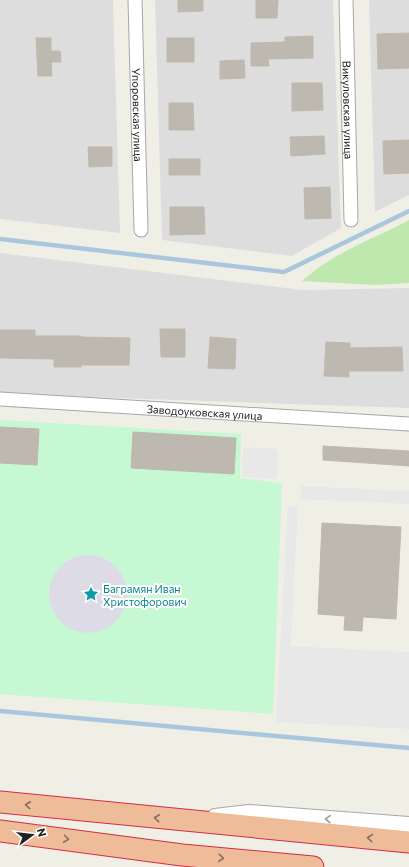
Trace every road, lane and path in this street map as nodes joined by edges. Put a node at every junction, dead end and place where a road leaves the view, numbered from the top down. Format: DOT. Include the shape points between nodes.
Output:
graph roads {
  1 [pos="135,0"];
  2 [pos="346,0"];
  3 [pos="351,220"];
  4 [pos="141,230"];
  5 [pos="0,399"];
  6 [pos="409,424"];
  7 [pos="0,802"];
  8 [pos="184,821"];
  9 [pos="409,825"];
  10 [pos="0,830"];
  11 [pos="409,842"];
  12 [pos="312,867"];
  1 -- 4 [label="street, Упоровская улица"];
  2 -- 3 [label="street, Викуловская улица"];
  5 -- 6 [label="street, Заводоуковская улица"];
  8 -- 7 [label="highway, one-way"];
  9 -- 8 [label="street, one-way" via="249,813"];
  11 -- 8 [label="highway, one-way"];
  10 -- 12 [label="highway, one-way" via="182,855"];
}
